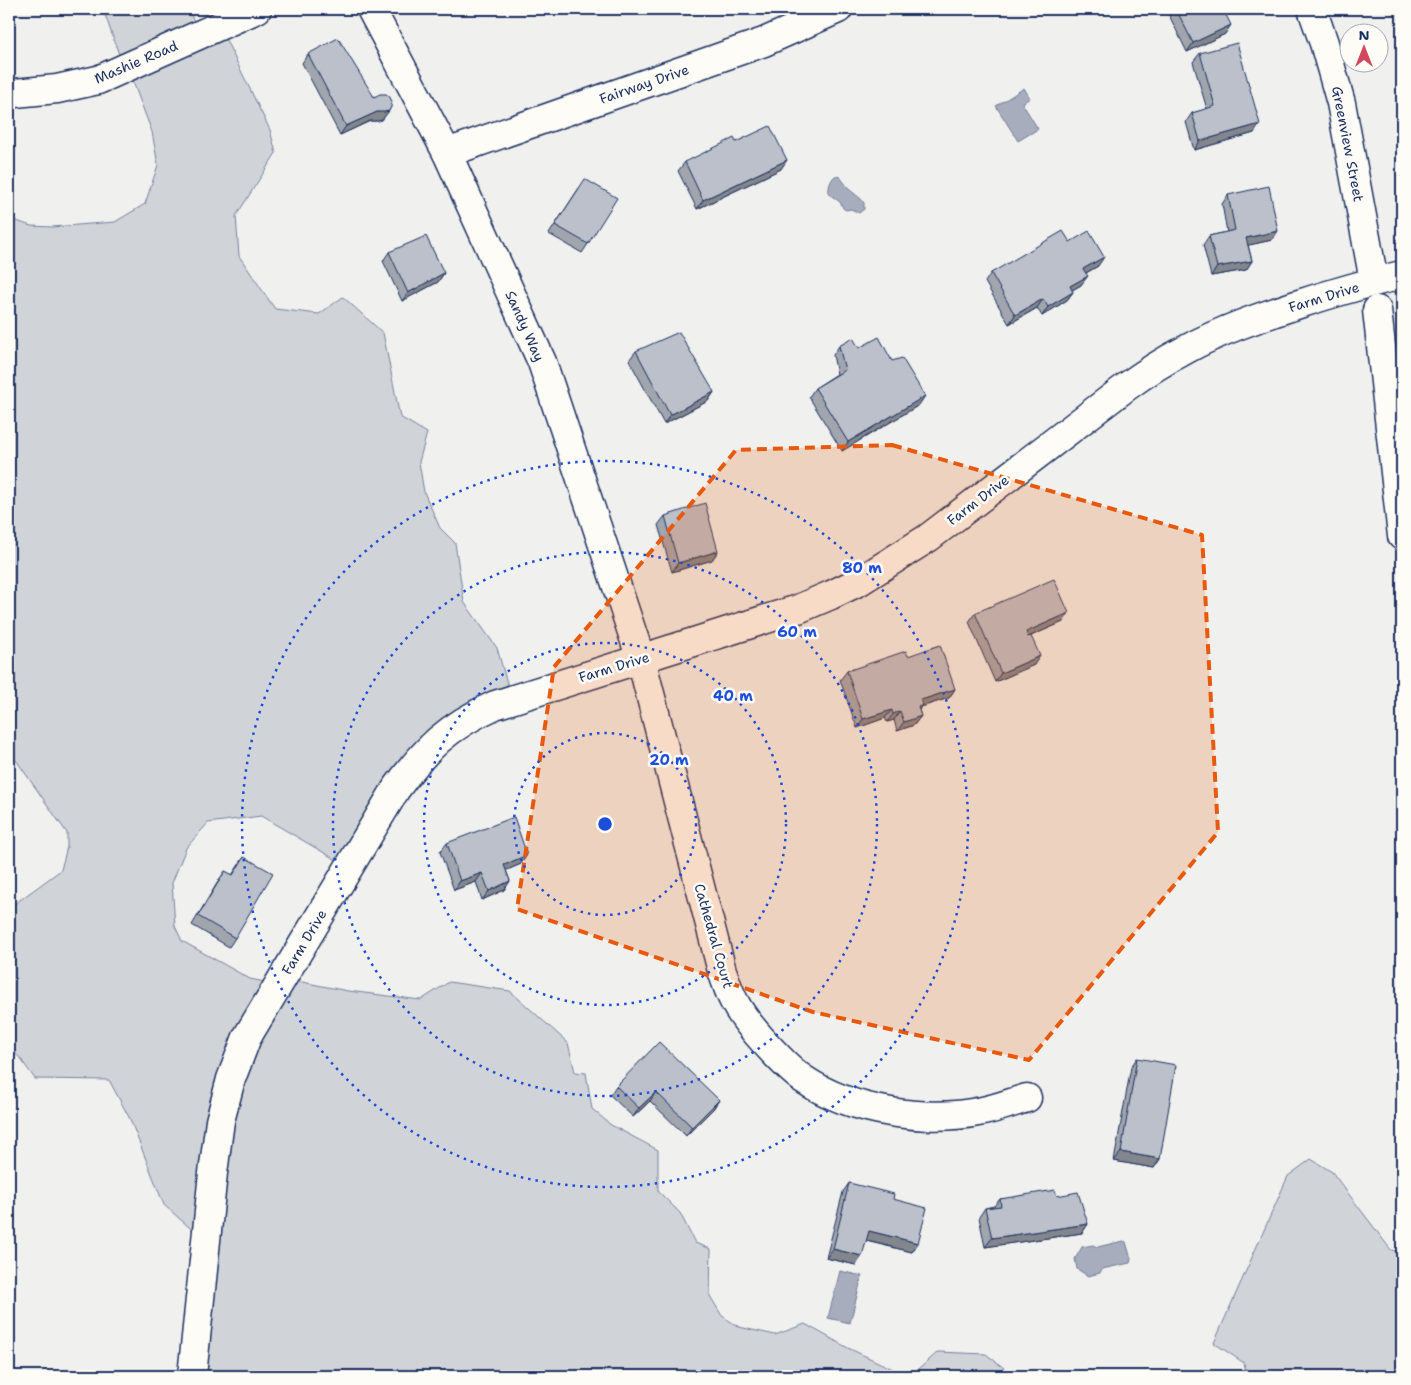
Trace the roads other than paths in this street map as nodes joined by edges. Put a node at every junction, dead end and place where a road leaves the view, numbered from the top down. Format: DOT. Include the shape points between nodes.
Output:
graph roads {
  1 [pos="257,9"];
  2 [pos="371,9"];
  3 [pos="838,9"];
  4 [pos="1312,9"];
  5 [pos="9,92"];
  6 [pos="447,153"];
  7 [pos="1402,275"];
  8 [pos="1374,281"];
  9 [pos="1377,310"];
  10 [pos="1402,536"];
  11 [pos="641,658"];
  12 [pos="1027,1098"];
  13 [pos="192,1376"];
  1 -- 5 [label="street, Mashie Road" via="98,80 57,90"];
  2 -- 6 [label="street, Sandy Way"];
  3 -- 6 [label="street, Fairway Drive" via="764,42"];
  4 -- 8 [label="street, Greenview Street" via="1341,103"];
  6 -- 11 [label="street, Sandy Way" via="542,362"];
  7 -- 8 [label="street, Farm Drive"];
  8 -- 11 [label="street, Farm Drive" via="1258,318 1185,349 1126,387 928,538 860,581 798,609"];
  9 -- 10 [label="street"];
  11 -- 12 [label="street, Cathedral Court" via="722,971 734,1002 754,1031 803,1079 836,1097 870,1107 905,1115 939,1116 983,1111"];
  11 -- 13 [label="street, Farm Drive" via="525,694 472,716 437,740 396,790 247,1037 231,1079 220,1121 213,1173"];
}
